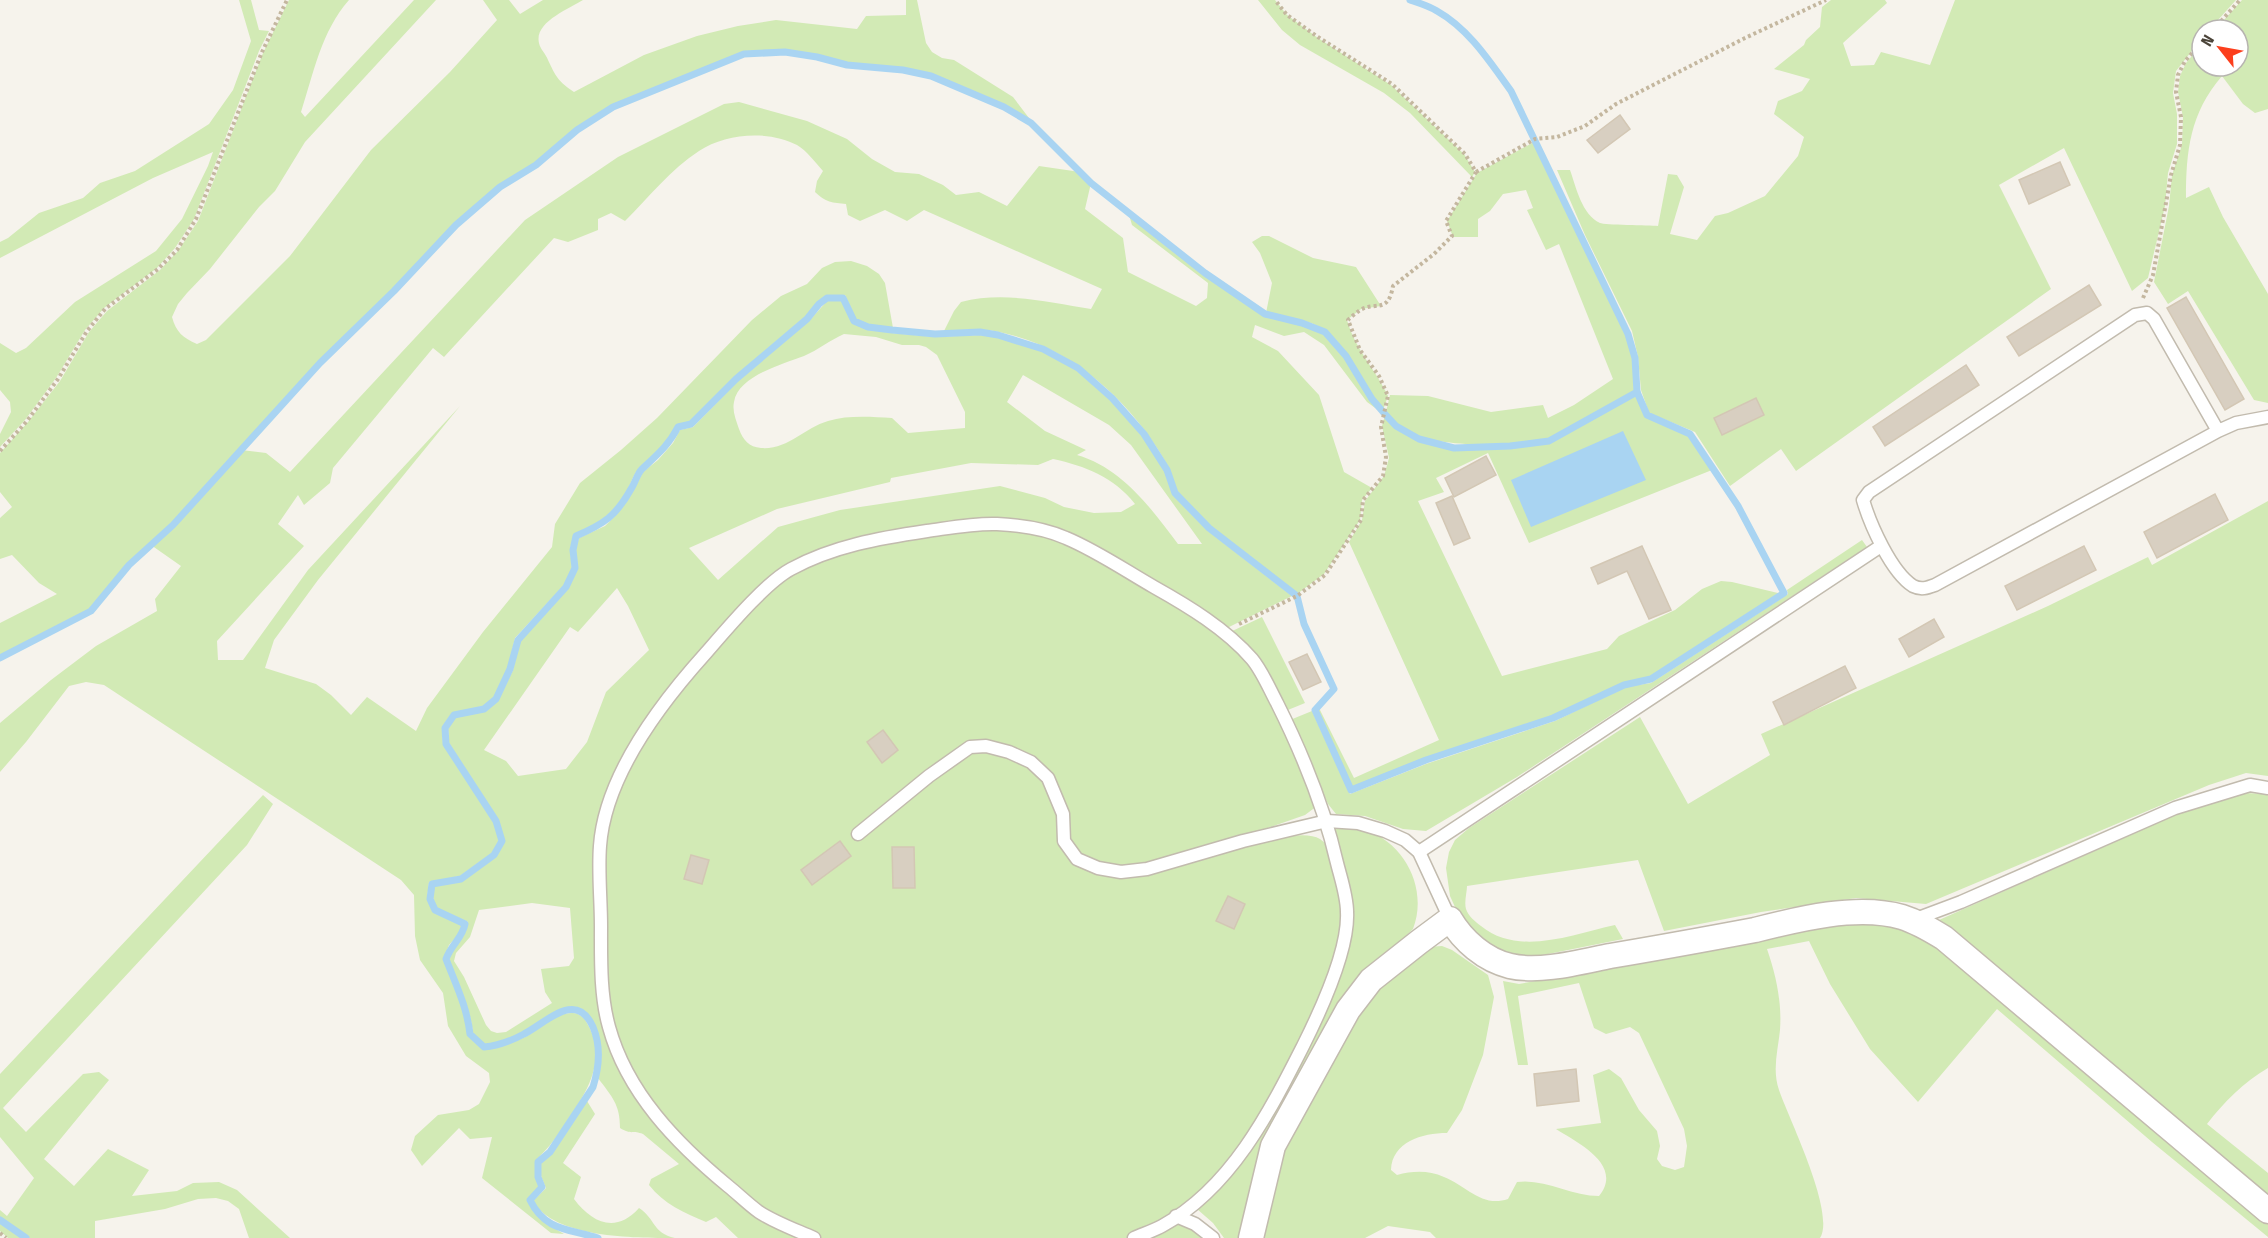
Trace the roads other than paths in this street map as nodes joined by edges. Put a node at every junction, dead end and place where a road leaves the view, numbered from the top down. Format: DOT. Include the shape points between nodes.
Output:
graph roads {
  1 [pos="2268,417"];
  2 [pos="2218,431"];
  3 [pos="1881,546"];
  4 [pos="2268,788"];
  5 [pos="1327,821"];
  6 [pos="858,834"];
  7 [pos="1419,852"];
  8 [pos="1450,919"];
  9 [pos="1912,921"];
  10 [pos="2268,1211"];
  11 [pos="1176,1216"];
  12 [pos="814,1238"];
  13 [pos="1134,1238"];
  14 [pos="1213,1238"];
  15 [pos="1251,1238"];
  1 -- 2 [label="lane"];
  2 -- 3 [label="lane" via="1924,589 1913,586"];
  2 -- 3 [label="lane" via="2154,319 2147,313 2134,315 1869,492 1863,500"];
  3 -- 7 [label="lane"];
  4 -- 9 [label="lane" via="2250,785 2175,808"];
  5 -- 6 [label="lane" via="1147,869 1121,872 1098,868 1077,859 1064,841 1063,814 1048,778 1031,762 986,746 970,747"];
  5 -- 7 [label="lane" via="1358,823 1385,831"];
  5 -- 11 [label="lane" via="1348,915 1330,987 1270,1108 1242,1152 1220,1180"];
  5 -- 12 [label="lane" via="1294,737 1255,662 1181,602 1064,537 994,524 849,545 788,570 693,667 634,747 606,810 600,845 602,988 615,1048 646,1105 711,1172 760,1212"];
  7 -- 8 [label="lane"];
  8 -- 9 [label="street" via="1473,948 1509,966 1530,968 1565,965 1848,912 1874,912"];
  8 -- 15 [label="street" via="1371,980 1348,1010 1273,1146"];
  9 -- 10 [label="street" via="1944,938"];
  11 -- 13 [label="lane"];
  11 -- 14 [label="lane"];
}
